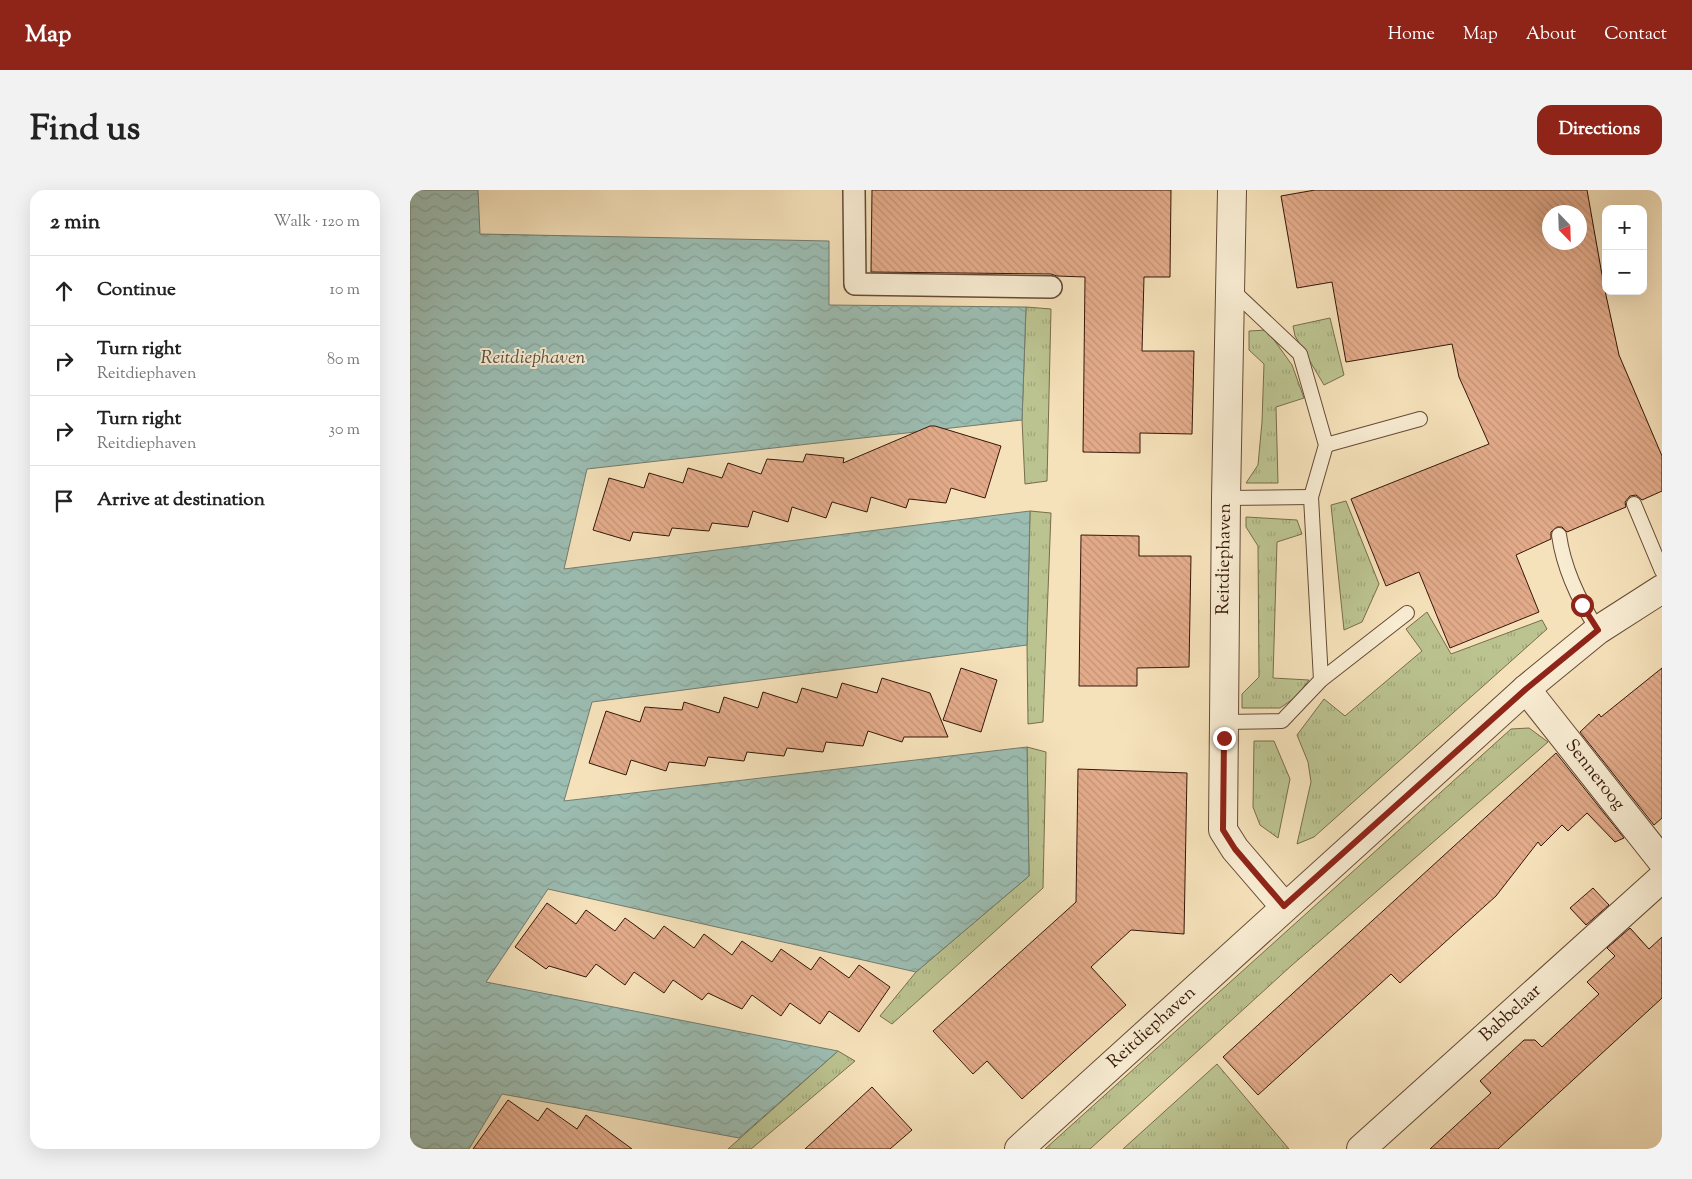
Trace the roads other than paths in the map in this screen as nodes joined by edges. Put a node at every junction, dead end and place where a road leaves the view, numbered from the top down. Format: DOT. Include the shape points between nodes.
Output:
graph roads {
  1 [pos="854,190"];
  2 [pos="1232,190"];
  3 [pos="1051,287"];
  4 [pos="1230,288"];
  5 [pos="1420,419"];
  6 [pos="1326,445"];
  7 [pos="1311,497"];
  8 [pos="1226,498"];
  9 [pos="1634,504"];
  10 [pos="1559,536"];
  11 [pos="1662,571"];
  12 [pos="1662,588"];
  13 [pos="1407,613"];
  14 [pos="1598,630"];
  15 [pos="1321,680"];
  16 [pos="1526,689"];
  17 [pos="1224,722"];
  18 [pos="1662,861"];
  19 [pos="1662,878"];
  20 [pos="1284,906"];
  21 [pos="1019,1149"];
  22 [pos="1361,1149"];
  1 -- 3 [label="street" via="855,284"];
  2 -- 4 [label="street, Reitdiephaven"];
  4 -- 6 [label="lane" via="1300,354"];
  4 -- 8 [label="street, Reitdiephaven"];
  5 -- 6 [label="lane"];
  6 -- 7 [label="lane"];
  7 -- 8 [label="lane"];
  7 -- 15 [label="lane"];
  8 -- 17 [label="street, Reitdiephaven"];
  9 -- 11 [label="lane"];
  10 -- 14 [label="lane" via="1562,555 1582,605"];
  12 -- 14 [label="street, Reitdiephaven"];
  13 -- 15 [label="lane"];
  14 -- 16 [label="street, Reitdiephaven"];
  15 -- 17 [label="lane" via="1282,720"];
  16 -- 18 [label="street, Senneroog"];
  16 -- 20 [label="street, Reitdiephaven"];
  17 -- 20 [label="street, Reitdiephaven" via="1223,830 1235,849"];
  19 -- 22 [label="street, Babbelaar"];
  20 -- 21 [label="street, Reitdiephaven"];
}
